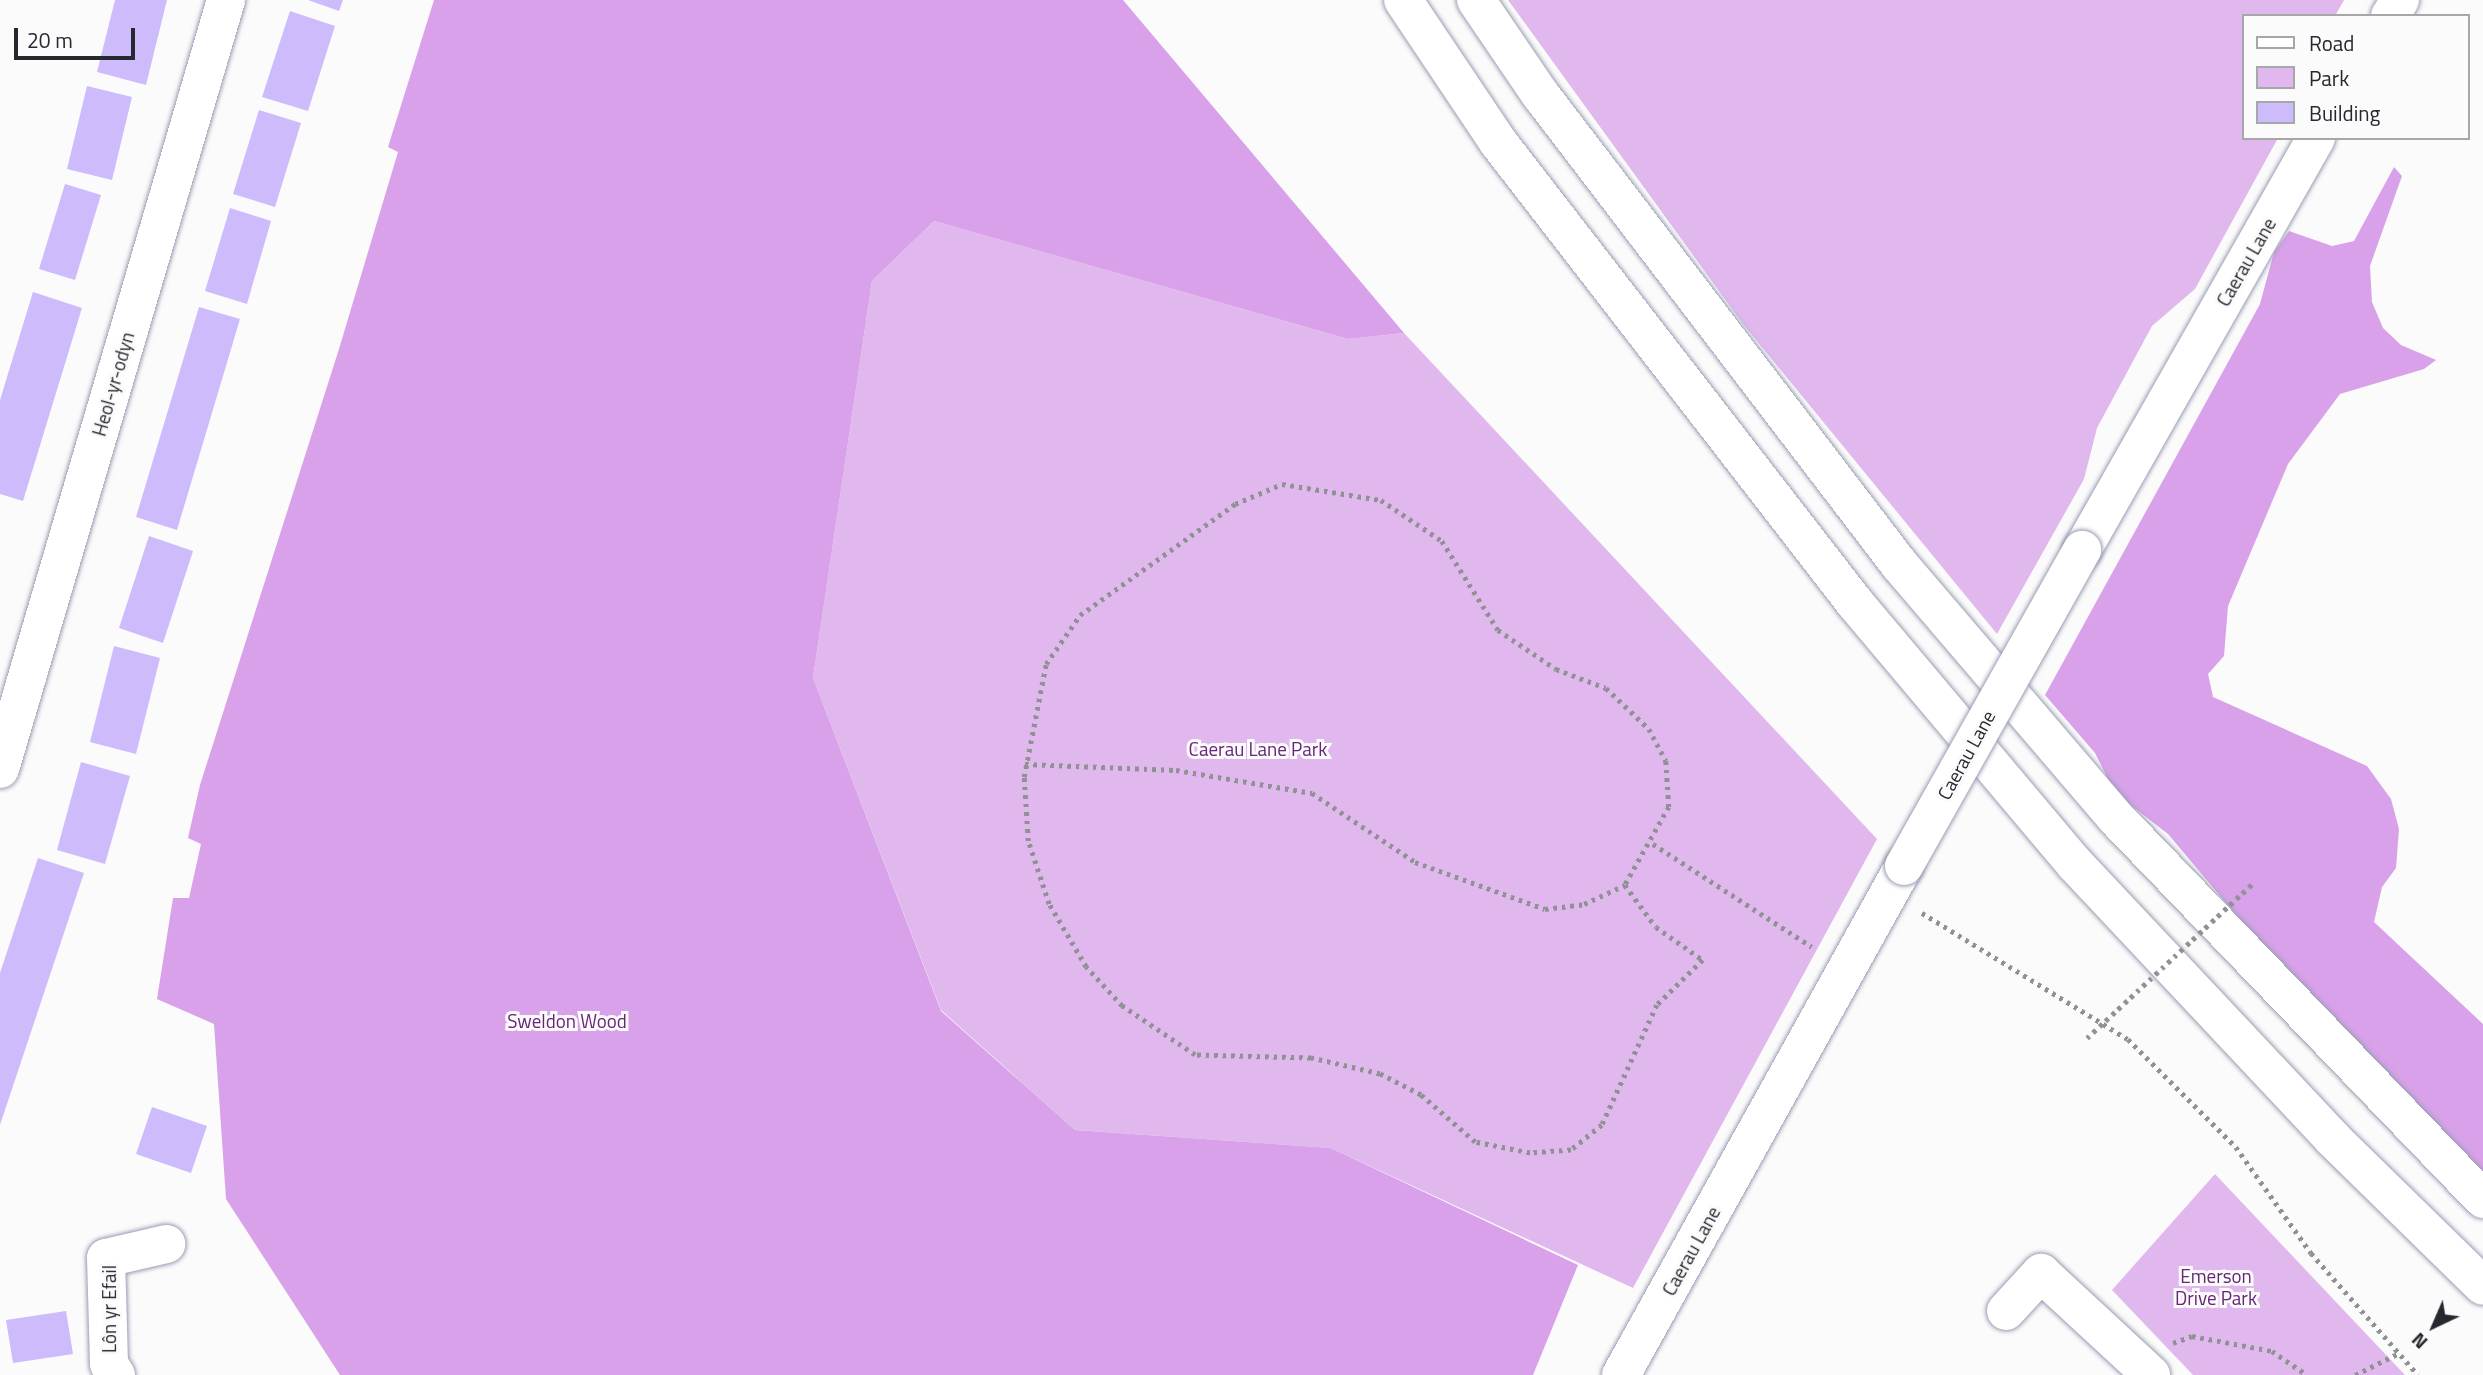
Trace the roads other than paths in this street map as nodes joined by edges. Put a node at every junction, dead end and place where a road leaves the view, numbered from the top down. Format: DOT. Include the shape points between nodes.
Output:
graph roads {
  1 [pos="226,0"];
  2 [pos="1403,0"];
  3 [pos="1476,0"];
  4 [pos="2315,140"];
  5 [pos="0,769"];
  6 [pos="2483,1199"];
  7 [pos="166,1244"];
  8 [pos="2483,1286"];
  9 [pos="2006,1311"];
  10 [pos="2144,1366"];
  11 [pos="116,1375"];
  12 [pos="1621,1375"];
  1 -- 5 [label="main road, Heol-yr-odyn"];
  2 -- 8 [label="main road" via="1498,142 1855,603 2075,864 2332,1138"];
  3 -- 6 [label="main road" via="1540,94 1899,564 2116,818"];
  4 -- 12 [label="main road, Caerau Lane, bridge"];
  7 -- 11 [label="main road, Lôn yr Efail" via="106,1258 109,1364"];
  9 -- 10 [label="main road" via="2041,1273"];
}
